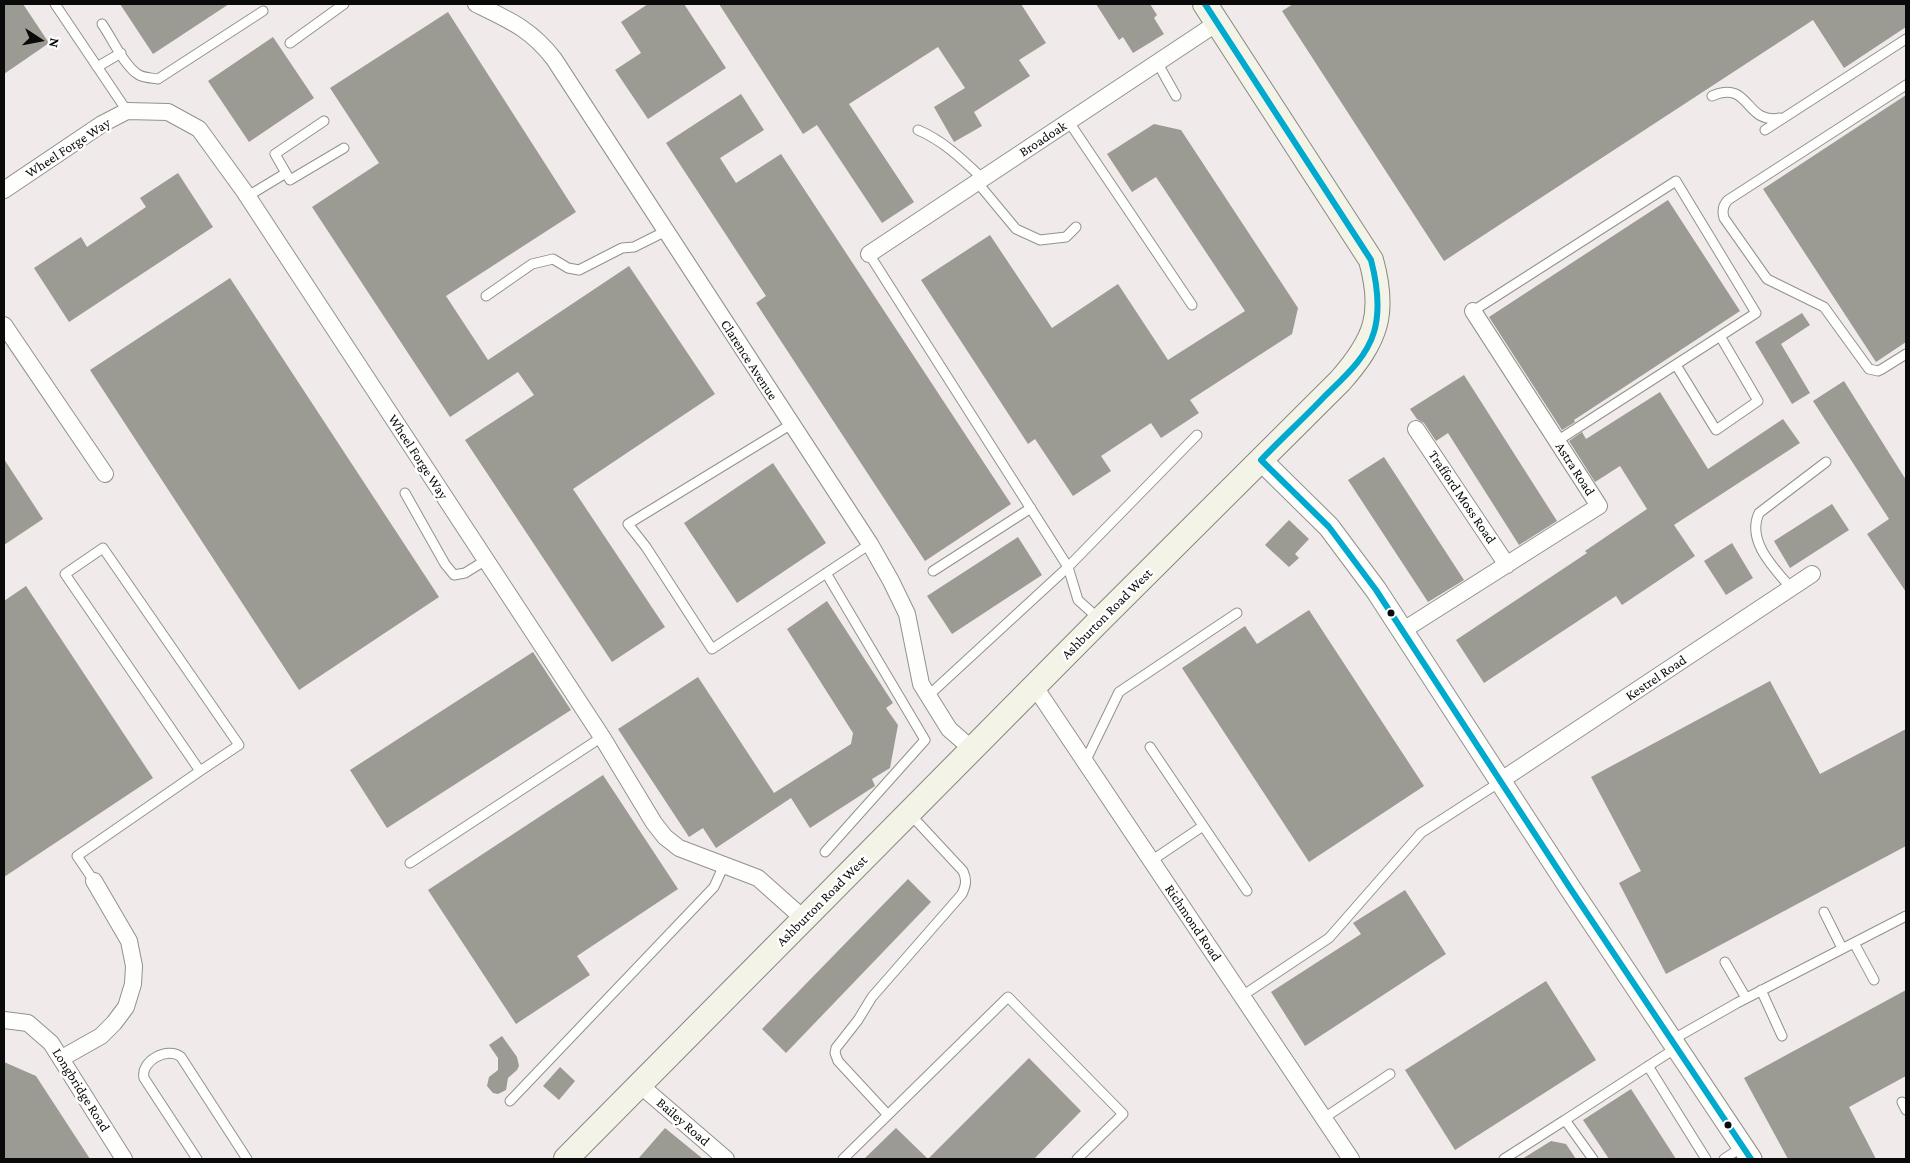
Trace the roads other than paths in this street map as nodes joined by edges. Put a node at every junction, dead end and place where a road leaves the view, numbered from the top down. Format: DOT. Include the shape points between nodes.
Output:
graph roads {
  1 [pos="55,4"];
  2 [pos="344,4"];
  3 [pos="482,5"];
  4 [pos="263,11"];
  5 [pos="1211,13"];
  6 [pos="102,24"];
  7 [pos="1906,39"];
  8 [pos="290,43"];
  9 [pos="121,54"];
  10 [pos="1157,62"];
  11 [pos="97,67"];
  12 [pos="1906,85"];
  13 [pos="1176,96"];
  14 [pos="1712,96"];
  15 [pos="127,112"];
  16 [pos="1785,117"];
  17 [pos="324,121"];
  18 [pos="1069,122"];
  19 [pos="918,130"];
  20 [pos="1765,130"];
  21 [pos="344,148"];
  22 [pos="286,172"];
  23 [pos="980,181"];
  24 [pos="4,190"];
  25 [pos="248,196"];
  26 [pos="1076,227"];
  27 [pos="666,231"];
  28 [pos="868,254"];
  29 [pos="486,296"];
  30 [pos="1192,305"];
  31 [pos="1473,311"];
  32 [pos="4,325"];
  33 [pos="1720,336"];
  34 [pos="1906,354"];
  35 [pos="1676,365"];
  36 [pos="790,425"];
  37 [pos="1416,429"];
  38 [pos="1197,436"];
  39 [pos="1557,441"];
  40 [pos="1261,460"];
  41 [pos="1826,462"];
  42 [pos="104,474"];
  43 [pos="405,493"];
  44 [pos="1031,508"];
  45 [pos="870,544"];
  46 [pos="486,560"];
  47 [pos="1507,565"];
  48 [pos="1068,567"];
  49 [pos="933,571"];
  50 [pos="826,573"];
  51 [pos="1812,574"];
  52 [pos="1791,588"];
  53 [pos="1237,613"];
  54 [pos="1100,620"];
  55 [pos="1402,631"];
  56 [pos="1035,687"];
  57 [pos="930,696"];
  58 [pos="602,737"];
  59 [pos="1150,747"];
  60 [pos="973,750"];
  61 [pos="1085,762"];
  62 [pos="200,771"];
  63 [pos="1500,782"];
  64 [pos="909,814"];
  65 [pos="1203,826"];
  66 [pos="826,852"];
  67 [pos="1151,861"];
  68 [pos="410,864"];
  69 [pos="724,865"];
  70 [pos="94,881"];
  71 [pos="1247,891"];
  72 [pos="1824,912"];
  73 [pos="1906,916"];
  74 [pos="804,919"];
  75 [pos="1854,943"];
  76 [pos="1842,948"];
  77 [pos="1725,962"];
  78 [pos="1874,980"];
  79 [pos="1761,990"];
  80 [pos="1242,996"];
  81 [pos="1746,998"];
  82 [pos="4,1020"];
  83 [pos="1782,1036"];
  84 [pos="1674,1044"];
  85 [pos="62,1058"];
  86 [pos="1648,1066"];
  87 [pos="1390,1074"];
  88 [pos="640,1084"];
  89 [pos="510,1100"];
  90 [pos="888,1115"];
  91 [pos="1324,1118"];
  92 [pos="1565,1120"];
  93 [pos="1746,1153"];
  94 [pos="124,1159"];
  95 [pos="197,1159"];
  96 [pos="247,1159"];
  97 [pos="566,1159"];
  98 [pos="726,1159"];
  99 [pos="843,1159"];
  100 [pos="1077,1159"];
  101 [pos="1351,1159"];
  102 [pos="1504,1159"];
  103 [pos="1593,1159"];
  104 [pos="1706,1159"];
  105 [pos="1724,1159"];
  1 -- 11 [label="lane"];
  2 -- 8 [label="lane"];
  3 -- 27 [label="street, Clarence Avenue" via="526,30 542,44"];
  4 -- 9 [label="lane" via="158,78 139,75"];
  5 -- 10 [label="street, Broadoak"];
  5 -- 40 [label="main road, Ashburton Road West" via="1372,260 1377,280 1375,322 1370,341 1359,360"];
  6 -- 9 [label="lane"];
  7 -- 16 [label="lane"];
  9 -- 11 [label="lane"];
  10 -- 13 [label="lane"];
  10 -- 18 [label="street, Broadoak"];
  11 -- 15 [label="lane"];
  12 -- 34 [label="lane" via="1728,200 1723,213 1767,279 1824,307 1869,369 1882,370"];
  14 -- 16 [label="lane" via="1730,92 1742,97 1761,117 1773,120"];
  15 -- 24 [label="street, Wheel Forge Way" via="102,124"];
  15 -- 25 [label="street, Wheel Forge Way" via="168,112 199,129"];
  16 -- 20 [label="lane"];
  17 -- 22 [label="lane" via="275,154"];
  18 -- 23 [label="street, Broadoak"];
  18 -- 30 [label="lane"];
  19 -- 23 [label="lane" via="950,149"];
  21 -- 22 [label="lane" via="290,180"];
  22 -- 25 [label="lane"];
  23 -- 26 [label="lane" via="1016,229 1040,240 1066,236"];
  23 -- 28 [label="street, Broadoak"];
  25 -- 46 [label="street, Wheel Forge Way"];
  27 -- 29 [label="lane" via="634,247 622,248 580,270 568,268 553,259 532,264"];
  27 -- 36 [label="street, Clarence Avenue"];
  28 -- 44 [label="lane"];
  31 -- 33 [label="lane" via="1676,181 1756,313"];
  31 -- 39 [label="street, Astra Road"];
  32 -- 42 [label="street"];
  33 -- 35 [label="lane"];
  33 -- 35 [label="lane" via="1758,400 1716,430"];
  35 -- 39 [label="lane"];
  36 -- 45 [label="street, Clarence Avenue"];
  36 -- 50 [label="lane" via="628,524 712,649"];
  37 -- 47 [label="street, Trafford Moss Road"];
  38 -- 48 [label="lane"];
  39 -- 47 [label="street, Astra Road" via="1599,506"];
  40 -- 54 [label="main road, Ashburton Road West"];
  40 -- 55 [label="street" via="1329,527"];
  41 -- 52 [label="lane" via="1759,513 1755,522 1760,546"];
  43 -- 46 [label="lane" via="454,575 465,573"];
  44 -- 48 [label="lane"];
  44 -- 49 [label="lane"];
  45 -- 50 [label="lane"];
  45 -- 57 [label="street, Clarence Avenue" via="907,614 921,684"];
  46 -- 58 [label="street, Wheel Forge Way"];
  47 -- 55 [label="street, Astra Road"];
  48 -- 54 [label="lane" via="1078,600"];
  48 -- 57 [label="lane"];
  50 -- 66 [label="lane" via="925,740"];
  51 -- 52 [label="street, Kestrel Road"];
  52 -- 63 [label="street, Kestrel Road"];
  53 -- 61 [label="lane" via="1119,692"];
  54 -- 56 [label="main road, Ashburton Road West"];
  55 -- 63 [label="street"];
  56 -- 60 [label="main road, Ashburton Road West"];
  56 -- 61 [label="street, Richmond Road"];
  57 -- 60 [label="street, Clarence Avenue" via="949,729"];
  58 -- 68 [label="lane"];
  58 -- 69 [label="street, Wheel Forge Way" via="665,837 679,848"];
  59 -- 65 [label="lane"];
  60 -- 64 [label="main road, Ashburton Road West"];
  61 -- 67 [label="street, Richmond Road"];
  62 -- 62 [label="lane" via="238,745 103,548 65,574"];
  62 -- 70 [label="lane" via="77,856"];
  63 -- 80 [label="lane" via="1421,833 1328,938"];
  63 -- 84 [label="street"];
  64 -- 74 [label="main road, Ashburton Road West"];
  64 -- 90 [label="lane" via="963,871 966,887 872,997 836,1048 838,1061"];
  65 -- 67 [label="lane"];
  65 -- 71 [label="lane"];
  67 -- 80 [label="street, Richmond Road"];
  69 -- 74 [label="street, Wheel Forge Way" via="758,878"];
  69 -- 89 [label="lane" via="714,886"];
  70 -- 85 [label="street" via="129,941 134,966 133,984 126,1007 114,1023 101,1036"];
  72 -- 76 [label="lane"];
  73 -- 75 [label="lane"];
  74 -- 88 [label="main road, Ashburton Road West"];
  75 -- 76 [label="lane"];
  75 -- 78 [label="lane"];
  76 -- 79 [label="lane"];
  77 -- 81 [label="lane"];
  79 -- 81 [label="lane"];
  79 -- 83 [label="lane"];
  80 -- 91 [label="street, Richmond Road"];
  81 -- 84 [label="lane"];
  82 -- 85 [label="street, Longbridge Road" via="28,1023 51,1043"];
  84 -- 86 [label="lane"];
  84 -- 93 [label="street"];
  85 -- 94 [label="street, Longbridge Road"];
  86 -- 92 [label="lane"];
  86 -- 104 [label="lane"];
  87 -- 91 [label="lane"];
  88 -- 97 [label="main road, Ashburton Road West"];
  88 -- 98 [label="street, Bailey Road"];
  90 -- 99 [label="lane"];
  90 -- 100 [label="lane" via="1008,997 1123,1114"];
  91 -- 101 [label="street, Richmond Road"];
  92 -- 102 [label="lane"];
  92 -- 103 [label="lane"];
  93 -- 105 [label="lane"];
  95 -- 96 [label="lane" via="143,1074 151,1062 167,1053 181,1057"];
}
